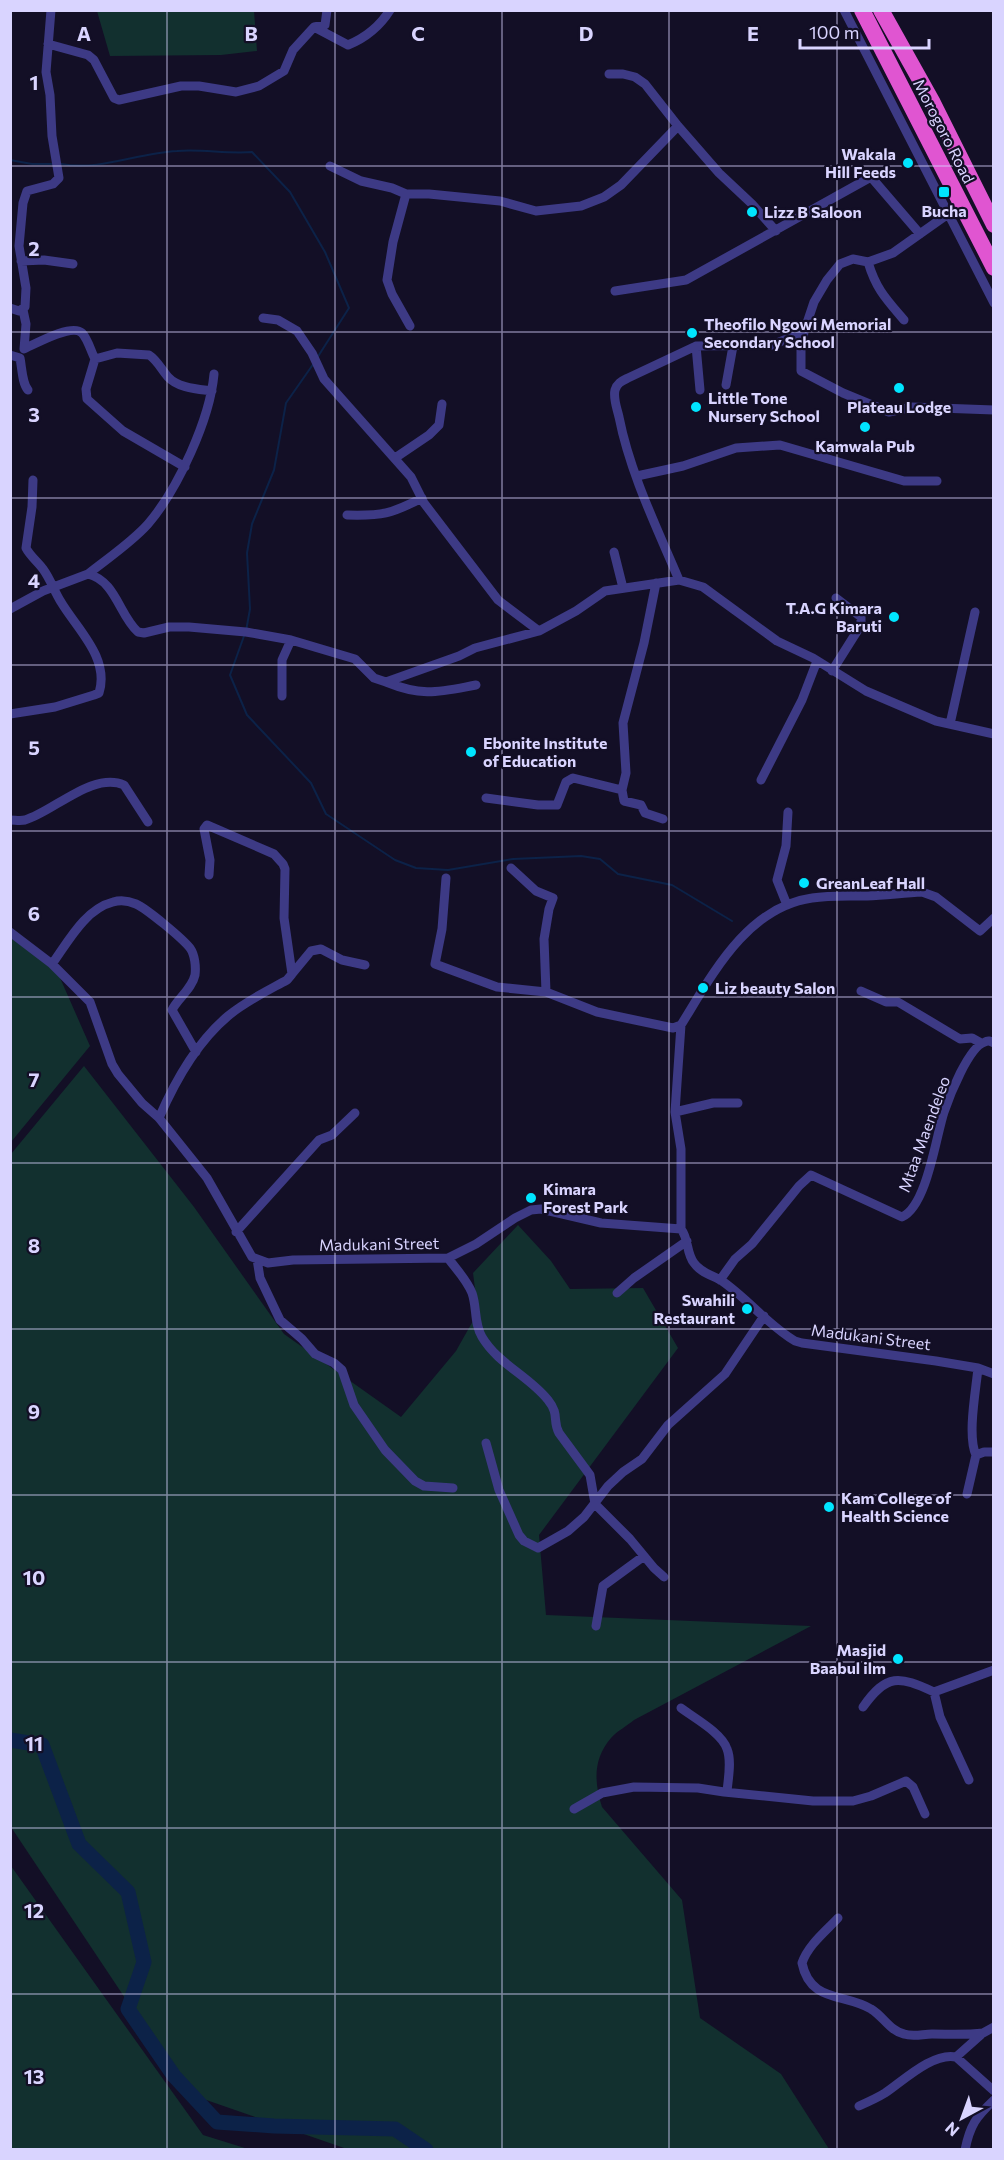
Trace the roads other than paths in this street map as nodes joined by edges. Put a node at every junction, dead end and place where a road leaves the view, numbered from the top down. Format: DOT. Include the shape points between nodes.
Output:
graph roads {
  1 [pos="51,10"];
  2 [pos="327,10"];
  3 [pos="390,10"];
  4 [pos="844,10"];
  5 [pos="862,10"];
  6 [pos="881,10"];
  7 [pos="314,27"];
  8 [pos="48,44"];
  9 [pos="609,75"];
  10 [pos="678,126"];
  11 [pos="330,166"];
  12 [pos="406,194"];
  13 [pos="948,214"];
  14 [pos="993,225"];
  15 [pos="776,231"];
  16 [pos="920,234"];
  17 [pos="21,261"];
  18 [pos="868,262"];
  19 [pos="73,264"];
  20 [pos="993,268"];
  21 [pos="615,291"];
  22 [pos="993,303"];
  23 [pos="10,308"];
  24 [pos="23,310"];
  25 [pos="263,318"];
  26 [pos="904,320"];
  27 [pos="410,326"];
  28 [pos="804,332"];
  29 [pos="696,346"];
  30 [pos="733,346"];
  31 [pos="18,354"];
  32 [pos="95,359"];
  33 [pos="214,374"];
  34 [pos="726,385"];
  35 [pos="28,390"];
  36 [pos="700,390"];
  37 [pos="212,392"];
  38 [pos="442,404"];
  39 [pos="993,410"];
  40 [pos="395,458"];
  41 [pos="185,467"];
  42 [pos="637,476"];
  43 [pos="33,480"];
  44 [pos="937,481"];
  45 [pos="422,498"];
  46 [pos="347,515"];
  47 [pos="614,552"];
  48 [pos="88,574"];
  49 [pos="679,580"];
  50 [pos="656,583"];
  51 [pos="55,587"];
  52 [pos="623,588"];
  53 [pos="836,598"];
  54 [pos="10,609"];
  55 [pos="975,612"];
  56 [pos="539,631"];
  57 [pos="291,640"];
  58 [pos="817,661"];
  59 [pos="832,670"];
  60 [pos="386,682"];
  61 [pos="476,685"];
  62 [pos="282,696"];
  63 [pos="10,714"];
  64 [pos="950,724"];
  65 [pos="993,734"];
  66 [pos="761,780"];
  67 [pos="622,790"];
  68 [pos="486,798"];
  69 [pos="788,812"];
  70 [pos="663,819"];
  71 [pos="10,820"];
  72 [pos="148,822"];
  73 [pos="511,868"];
  74 [pos="210,875"];
  75 [pos="446,878"];
  76 [pos="787,905"];
  77 [pos="993,918"];
  78 [pos="10,932"];
  79 [pos="52,964"];
  80 [pos="365,964"];
  81 [pos="292,974"];
  82 [pos="861,991"];
  83 [pos="546,992"];
  84 [pos="681,1025"];
  85 [pos="993,1042"];
  86 [pos="981,1043"];
  87 [pos="196,1052"];
  88 [pos="738,1103"];
  89 [pos="675,1112"];
  90 [pos="355,1113"];
  91 [pos="159,1118"];
  92 [pos="681,1228"];
  93 [pos="236,1232"];
  94 [pos="687,1241"];
  95 [pos="448,1258"];
  96 [pos="257,1259"];
  97 [pos="720,1280"];
  98 [pos="617,1293"];
  99 [pos="764,1317"];
  100 [pos="978,1368"];
  101 [pos="993,1374"];
  102 [pos="486,1443"];
  103 [pos="993,1452"];
  104 [pos="976,1455"];
  105 [pos="453,1488"];
  106 [pos="967,1494"];
  107 [pos="595,1504"];
  108 [pos="644,1556"];
  109 [pos="664,1577"];
  110 [pos="596,1626"];
  111 [pos="993,1670"];
  112 [pos="934,1692"];
  113 [pos="863,1707"];
  114 [pos="681,1708"];
  115 [pos="969,1780"];
  116 [pos="727,1792"];
  117 [pos="574,1809"];
  118 [pos="926,1814"];
  119 [pos="838,1918"];
  120 [pos="993,2027"];
  121 [pos="983,2033"];
  122 [pos="956,2056"];
  123 [pos="993,2091"];
  124 [pos="993,2100"];
  125 [pos="859,2106"];
  126 [pos="965,2150"];
  1 -- 8 [label="street"];
  2 -- 7 [label="street" via="325,25"];
  3 -- 7 [label="street" via="374,29 348,45"];
  4 -- 13 [label="street"];
  5 -- 20 [label="highway, Morogoro Road"];
  6 -- 14 [label="highway, Morogoro Road" via="933,103"];
  7 -- 8 [label="street" via="293,50 284,71 259,86 236,92 181,86 119,100 88,55"];
  8 -- 17 [label="street" via="46,72 59,178 53,184 27,191 19,246"];
  9 -- 10 [label="street" via="629,75 645,84"];
  10 -- 12 [label="street" via="621,185 581,206 536,211 500,201"];
  10 -- 15 [label="street"];
  11 -- 12 [label="street" via="360,181"];
  12 -- 27 [label="street" via="387,280"];
  13 -- 16 [label="street"];
  13 -- 22 [label="street"];
  15 -- 16 [label="street" via="872,177"];
  15 -- 21 [label="street" via="686,280"];
  16 -- 18 [label="street" via="893,253"];
  17 -- 19 [label="street"];
  17 -- 24 [label="street" via="26,288"];
  18 -- 26 [label="street" via="880,292"];
  18 -- 28 [label="street" via="853,259 840,264 814,302"];
  23 -- 24 [label="street"];
  24 -- 31 [label="street" via="26,324"];
  25 -- 40 [label="street" via="278,320 297,331 324,379"];
  28 -- 30 [label="street" via="772,345"];
  28 -- 39 [label="street" via="801,371 889,412 912,407"];
  29 -- 30 [label="street"];
  29 -- 36 [label="street"];
  29 -- 42 [label="street" via="618,383 615,388 620,430"];
  30 -- 34 [label="street"];
  31 -- 32 [label="street" via="67,330 78,330"];
  31 -- 35 [label="street"];
  32 -- 37 [label="street" via="117,352 149,355 177,384"];
  32 -- 41 [label="street" via="87,399 123,431"];
  33 -- 37 [label="street"];
  37 -- 41 [label="street"];
  38 -- 40 [label="street" via="439,425"];
  40 -- 45 [label="street"];
  41 -- 48 [label="street" via="148,524"];
  42 -- 44 [label="street" via="736,448 780,445 904,481"];
  42 -- 49 [label="street"];
  43 -- 51 [label="street" via="26,548"];
  45 -- 46 [label="street" via="377,516"];
  45 -- 56 [label="street" via="498,600"];
  47 -- 52 [label="street"];
  48 -- 51 [label="street"];
  48 -- 57 [label="street" via="113,592 138,632 189,627"];
  49 -- 50 [label="street"];
  49 -- 58 [label="street" via="703,587 777,640"];
  50 -- 52 [label="street"];
  50 -- 67 [label="street" via="623,723 626,772"];
  51 -- 54 [label="street"];
  51 -- 63 [label="street" via="94,652 102,679 99,693 55,707"];
  52 -- 56 [label="street" via="605,591"];
  53 -- 59 [label="street" via="861,617 861,625"];
  55 -- 64 [label="street"];
  56 -- 60 [label="street" via="475,648"];
  57 -- 60 [label="street" via="355,659 374,678"];
  57 -- 62 [label="street" via="282,660"];
  58 -- 59 [label="street"];
  58 -- 66 [label="street" via="802,700"];
  59 -- 64 [label="street" via="883,699"];
  60 -- 61 [label="street" via="409,691 429,693"];
  64 -- 65 [label="street"];
  67 -- 68 [label="street" via="573,778 566,782 556,805"];
  67 -- 70 [label="street" via="624,801 641,805 645,813"];
  69 -- 76 [label="street" via="786,846 777,880"];
  71 -- 72 [label="street" via="24,820 93,786 122,783"];
  73 -- 83 [label="street" via="536,891 553,898 544,939"];
  74 -- 81 [label="street" via="204,829 207,825 279,859 285,869 284,918"];
  75 -- 83 [label="street" via="435,964 497,987"];
  76 -- 77 [label="street" via="810,898 922,892 936,897 980,931"];
  76 -- 84 [label="street" via="769,915 733,947"];
  78 -- 79 [label="street"];
  79 -- 87 [label="street" via="95,910 115,902 137,904 194,955 195,975 172,1010"];
  79 -- 91 [label="street" via="90,1002 112,1064"];
  80 -- 81 [label="street" via="315,949"];
  81 -- 87 [label="street" via="229,1016"];
  82 -- 86 [label="street" via="886,1002 898,1002 960,1039 972,1038"];
  83 -- 84 [label="street" via="597,1012 673,1028"];
  84 -- 89 [label="street"];
  85 -- 86 [label="street"];
  86 -- 97 [label="street, Mtaa Maendeleo" via="970,1056 948,1102 926,1179 906,1215 902,1217 810,1175"];
  87 -- 91 [label="street"];
  88 -- 89 [label="street" via="713,1102"];
  89 -- 92 [label="street" via="681,1149"];
  90 -- 93 [label="street" via="332,1135 319,1140"];
  91 -- 93 [label="street" via="207,1178"];
  92 -- 94 [label="street, Madukani Street"];
  92 -- 95 [label="street, Madukani Street" via="601,1224 531,1210"];
  93 -- 96 [label="street"];
  94 -- 97 [label="street, Madukani Street" via="694,1264"];
  94 -- 98 [label="street"];
  95 -- 96 [label="street, Madukani Street" via="268,1263"];
  95 -- 107 [label="street" via="471,1291 482,1338 554,1408 558,1430 590,1475"];
  96 -- 105 [label="street" via="260,1278 280,1320 315,1354 342,1370 354,1405 385,1450 415,1481 424,1486"];
  97 -- 99 [label="street, Madukani Street"];
  99 -- 100 [label="street, Madukani Street" via="802,1344"];
  99 -- 107 [label="street" via="725,1374 668,1425 642,1460 608,1486"];
  100 -- 101 [label="street, Madukani Street"];
  100 -- 104 [label="street" via="973,1413"];
  102 -- 107 [label="street" via="509,1513 519,1535 530,1545 538,1548 568,1531"];
  103 -- 104 [label="street"];
  104 -- 106 [label="street"];
  107 -- 108 [label="street"];
  108 -- 109 [label="street"];
  108 -- 110 [label="street" via="603,1586"];
  111 -- 112 [label="street"];
  112 -- 113 [label="street" via="895,1679 879,1687"];
  112 -- 115 [label="street" via="940,1717"];
  114 -- 116 [label="street" via="727,1748"];
  116 -- 117 [label="street" via="634,1787 602,1793"];
  116 -- 118 [label="street" via="853,1801 906,1781"];
  119 -- 121 [label="street" via="802,1963 822,1992 872,2009 903,2034"];
  120 -- 121 [label="street"];
  121 -- 122 [label="street"];
  122 -- 123 [label="street"];
  122 -- 125 [label="street" via="929,2061"];
  124 -- 126 [label="street" via="969,2130"];
}
